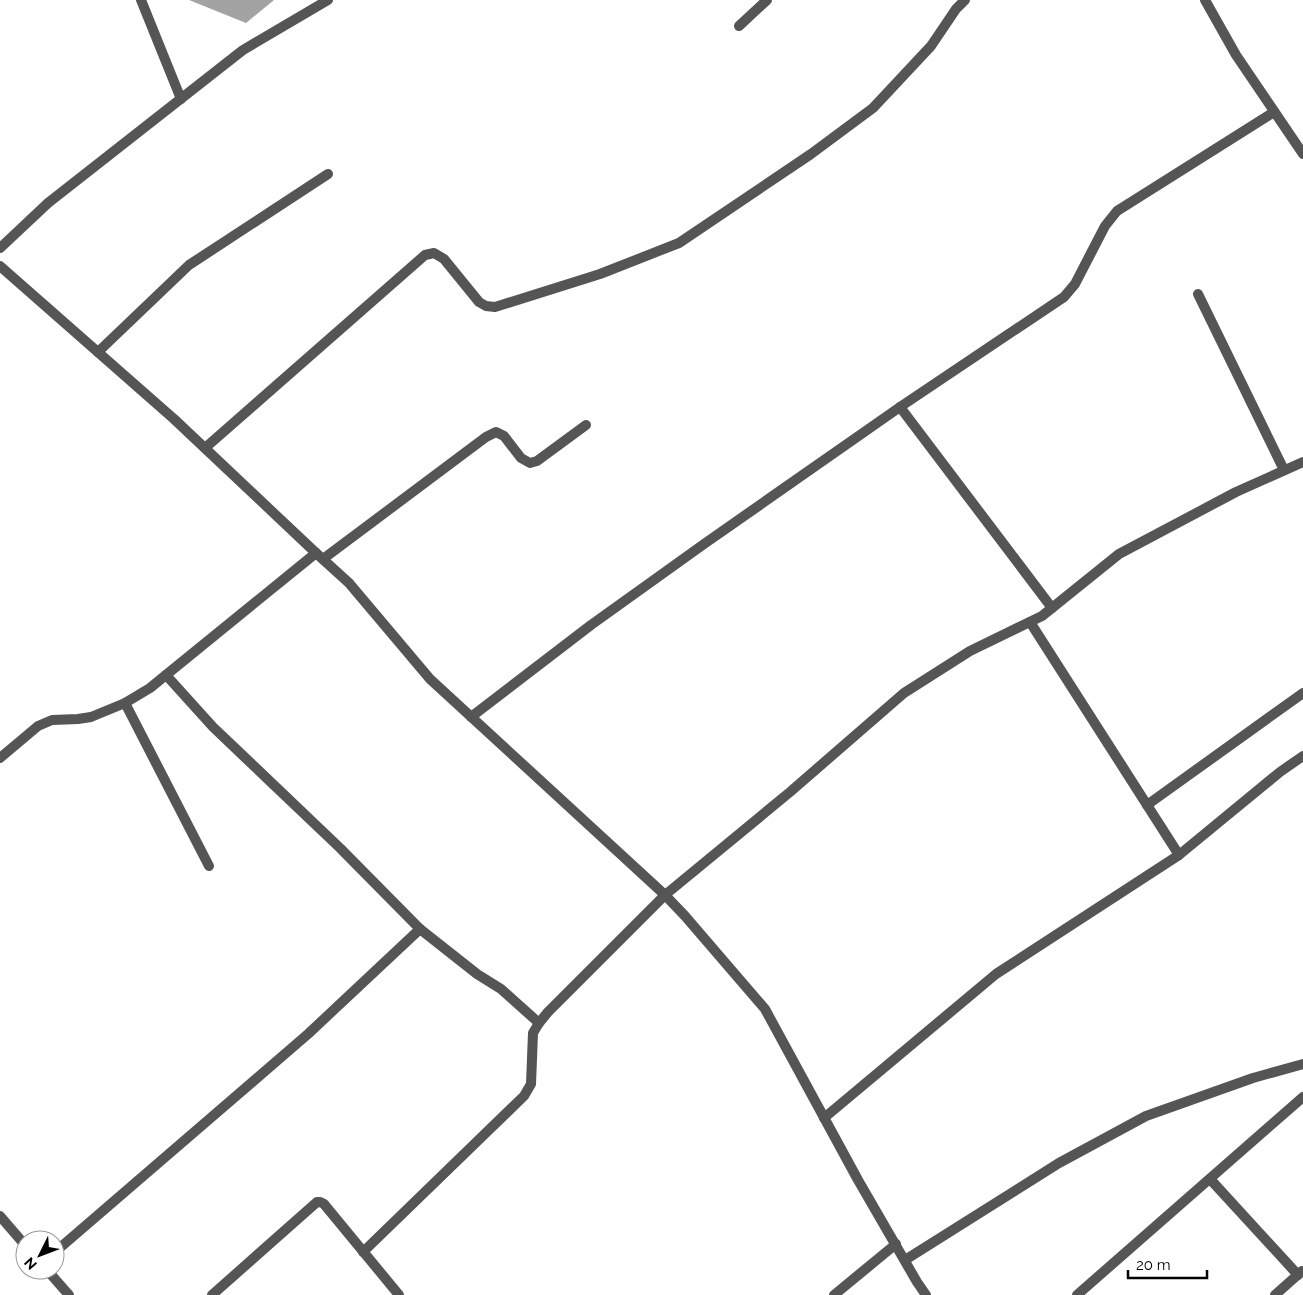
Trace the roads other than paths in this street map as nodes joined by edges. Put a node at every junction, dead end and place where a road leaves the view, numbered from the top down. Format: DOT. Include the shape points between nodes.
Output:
graph roads {
  1 [pos="140,0"];
  2 [pos="328,0"];
  3 [pos="767,0"];
  4 [pos="965,0"];
  5 [pos="1205,0"];
  6 [pos="740,26"];
  7 [pos="181,99"];
  8 [pos="1274,112"];
  9 [pos="1303,154"];
  10 [pos="328,174"];
  11 [pos="0,248"];
  12 [pos="0,266"];
  13 [pos="1198,294"];
  14 [pos="98,352"];
  15 [pos="900,407"];
  16 [pos="586,425"];
  17 [pos="205,448"];
  18 [pos="1303,462"];
  19 [pos="1284,470"];
  20 [pos="320,556"];
  21 [pos="1052,608"];
  22 [pos="1030,622"];
  23 [pos="166,675"];
  24 [pos="1303,693"];
  25 [pos="125,703"];
  26 [pos="471,717"];
  27 [pos="1303,756"];
  28 [pos="0,758"];
  29 [pos="1147,804"];
  30 [pos="1179,856"];
  31 [pos="210,866"];
  32 [pos="665,895"];
  33 [pos="420,930"];
  34 [pos="539,1023"];
  35 [pos="1303,1064"];
  36 [pos="1303,1097"];
  37 [pos="824,1118"];
  38 [pos="1210,1179"];
  39 [pos="0,1216"];
  40 [pos="15,1233"];
  41 [pos="65,1243"];
  42 [pos="896,1244"];
  43 [pos="363,1252"];
  44 [pos="905,1260"];
  45 [pos="1300,1273"];
  46 [pos="56,1280"];
  47 [pos="69,1295"];
  48 [pos="212,1295"];
  49 [pos="399,1295"];
  50 [pos="834,1295"];
  51 [pos="926,1295"];
  52 [pos="1077,1295"];
  53 [pos="1275,1295"];
  1 -- 7 [label="street"];
  2 -- 7 [label="street" via="243,50"];
  3 -- 6 [label="street"];
  4 -- 17 [label="street" via="931,46 873,108 679,243 600,274 496,307 479,302 444,259 434,253 425,255"];
  5 -- 8 [label="street"];
  7 -- 11 [label="street" via="48,203"];
  8 -- 9 [label="street"];
  8 -- 15 [label="street" via="1117,211 1104,226 1075,284 1064,296"];
  10 -- 14 [label="street" via="189,265"];
  12 -- 14 [label="street"];
  13 -- 19 [label="street"];
  14 -- 17 [label="street"];
  15 -- 21 [label="street"];
  15 -- 26 [label="street" via="591,625"];
  16 -- 20 [label="street" via="530,463 520,458 504,436 496,432"];
  17 -- 20 [label="street"];
  18 -- 19 [label="street"];
  19 -- 21 [label="street" via="1119,554"];
  20 -- 23 [label="street"];
  20 -- 26 [label="street" via="349,583 430,679"];
  21 -- 22 [label="street"];
  22 -- 29 [label="street"];
  22 -- 32 [label="street" via="970,651 904,693"];
  23 -- 25 [label="street"];
  23 -- 33 [label="street" via="213,727 340,848"];
  24 -- 29 [label="street"];
  25 -- 28 [label="street" via="91,717 52,720 38,726"];
  25 -- 31 [label="street"];
  26 -- 32 [label="street"];
  27 -- 30 [label="street"];
  29 -- 30 [label="street"];
  30 -- 37 [label="street" via="996,974"];
  32 -- 34 [label="street"];
  32 -- 37 [label="street" via="765,1009"];
  33 -- 34 [label="street" via="501,989"];
  33 -- 41 [label="street" via="308,1034"];
  34 -- 43 [label="street" via="533,1033 531,1084 524,1096"];
  35 -- 44 [label="street" via="1146,1116 1059,1163"];
  36 -- 38 [label="street"];
  37 -- 42 [label="street"];
  38 -- 45 [label="street"];
  38 -- 52 [label="street"];
  39 -- 40 [label="street"];
  42 -- 44 [label="street"];
  42 -- 50 [label="street"];
  43 -- 48 [label="street" via="324,1204 317,1202"];
  43 -- 49 [label="street"];
  44 -- 51 [label="street"];
  45 -- 53 [label="street"];
  46 -- 47 [label="street"];
}
